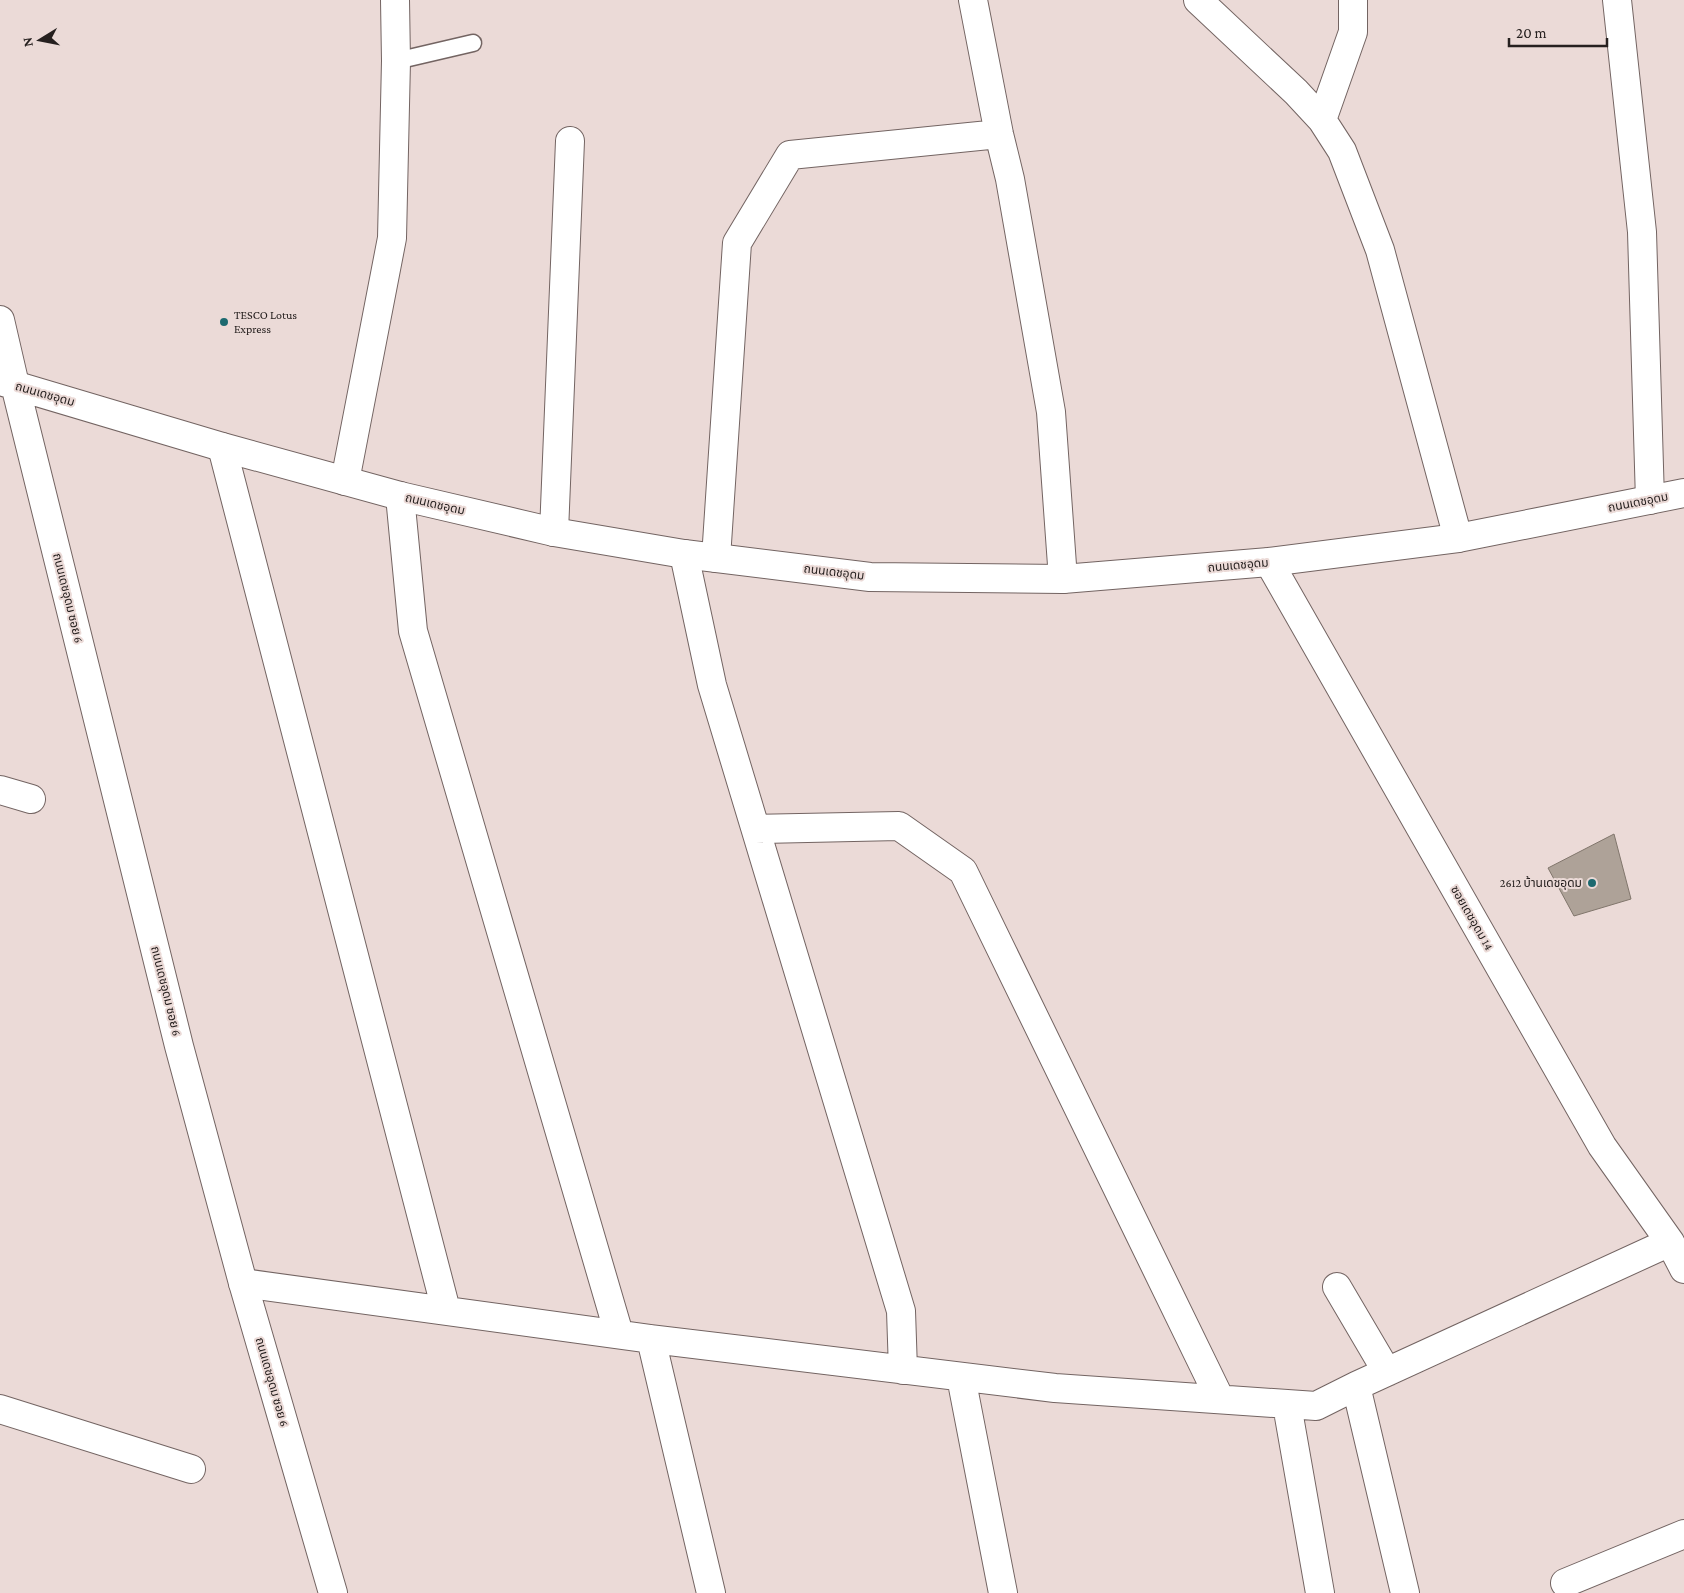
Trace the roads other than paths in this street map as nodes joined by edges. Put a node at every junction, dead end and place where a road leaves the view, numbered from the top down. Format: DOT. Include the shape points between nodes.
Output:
graph roads {
  1 [pos="396,0"];
  2 [pos="974,0"];
  3 [pos="1198,0"];
  4 [pos="1353,0"];
  5 [pos="1617,0"];
  6 [pos="473,42"];
  7 [pos="396,61"];
  8 [pos="1322,120"];
  9 [pos="999,134"];
  10 [pos="570,141"];
  11 [pos="0,320"];
  12 [pos="7,383"];
  13 [pos="222,447"];
  14 [pos="346,481"];
  15 [pos="1684,493"];
  16 [pos="400,496"];
  17 [pos="1650,500"];
  18 [pos="554,532"];
  19 [pos="1458,538"];
  20 [pos="684,554"];
  21 [pos="716,558"];
  22 [pos="1269,562"];
  23 [pos="1063,579"];
  24 [pos="0,790"];
  25 [pos="31,799"];
  26 [pos="756,829"];
  27 [pos="1670,1242"];
  28 [pos="1684,1269"];
  29 [pos="243,1283"];
  30 [pos="1337,1287"];
  31 [pos="446,1310"];
  32 [pos="619,1334"];
  33 [pos="651,1339"];
  34 [pos="903,1370"];
  35 [pos="1387,1372"];
  36 [pos="961,1376"];
  37 [pos="1356,1386"];
  38 [pos="1220,1399"];
  39 [pos="1288,1405"];
  40 [pos="0,1408"];
  41 [pos="191,1470"];
  42 [pos="1684,1534"];
  43 [pos="1565,1583"];
  44 [pos="333,1593"];
  45 [pos="711,1593"];
  46 [pos="1003,1593"];
  47 [pos="1320,1593"];
  48 [pos="1405,1593"];
  1 -- 7 [label="street"];
  2 -- 9 [label="street"];
  3 -- 8 [label="street"];
  4 -- 8 [label="street" via="1353,32"];
  5 -- 17 [label="street" via="1642,232"];
  6 -- 7 [label="lane"];
  7 -- 14 [label="street" via="392,238"];
  8 -- 19 [label="street" via="1342,151 1380,250"];
  9 -- 21 [label="street" via="790,155 737,243"];
  9 -- 23 [label="street" via="1051,412"];
  10 -- 18 [label="street"];
  11 -- 12 [label="street, ถนนเดชอุดม ซอย 6"];
  12 -- 13 [label="street, ถนนเดชอุดม"];
  12 -- 29 [label="street, ถนนเดชอุดม ซอย 6"];
  13 -- 14 [label="street, ถนนเดชอุดม"];
  13 -- 31 [label="street"];
  14 -- 16 [label="street, ถนนเดชอุดม"];
  15 -- 17 [label="street, ถนนเดชอุดม"];
  16 -- 18 [label="street, ถนนเดชอุดม"];
  16 -- 32 [label="street" via="413,631"];
  17 -- 19 [label="street, ถนนเดชอุดม"];
  18 -- 20 [label="street, ถนนเดชอุดม"];
  19 -- 22 [label="street, ถนนเดชอุดม"];
  20 -- 21 [label="street, ถนนเดชอุดม"];
  20 -- 26 [label="street" via="712,685"];
  21 -- 23 [label="street, ถนนเดชอุดม" via="870,577"];
  22 -- 23 [label="street, ถนนเดชอุดม"];
  22 -- 27 [label="street, ซอยเดชอุดม 14" via="1602,1146"];
  24 -- 25 [label="street"];
  26 -- 34 [label="street" via="901,1311"];
  26 -- 38 [label="street" via="899,826 963,871"];
  27 -- 28 [label="street, ซอยเดชอุดม 14"];
  27 -- 35 [label="street"];
  29 -- 31 [label="street"];
  29 -- 44 [label="street, ถนนเดชอุดม ซอย 6"];
  30 -- 35 [label="street"];
  31 -- 32 [label="street"];
  32 -- 33 [label="street"];
  33 -- 34 [label="street"];
  33 -- 45 [label="street"];
  34 -- 36 [label="street"];
  35 -- 37 [label="street"];
  36 -- 38 [label="street" via="1055,1388"];
  36 -- 46 [label="street"];
  37 -- 39 [label="street" via="1316,1406"];
  37 -- 48 [label="street"];
  38 -- 39 [label="street"];
  39 -- 47 [label="street"];
  40 -- 41 [label="street"];
  42 -- 43 [label="street"];
}
